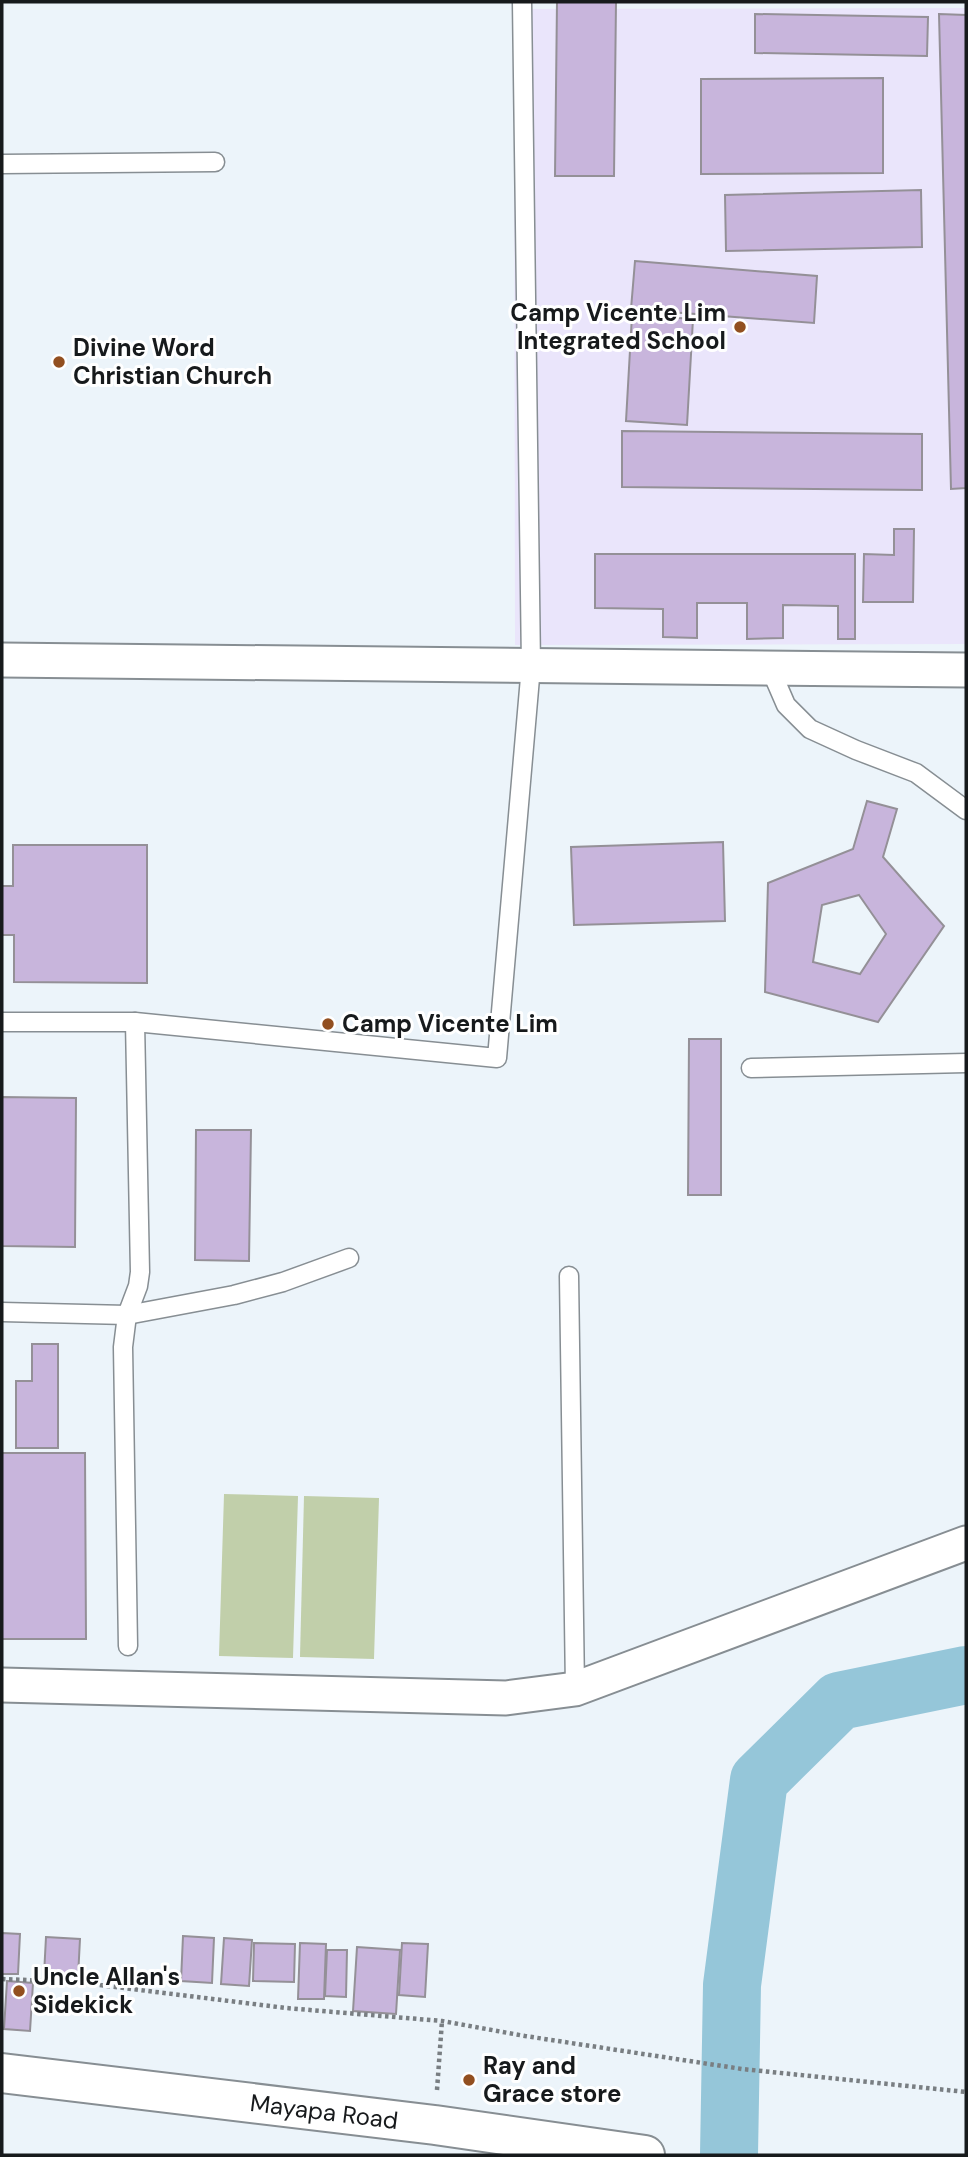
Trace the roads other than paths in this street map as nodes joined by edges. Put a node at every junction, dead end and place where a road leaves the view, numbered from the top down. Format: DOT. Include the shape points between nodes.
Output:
graph roads {
  1 [pos="522,2"];
  2 [pos="215,162"];
  3 [pos="2,164"];
  4 [pos="2,660"];
  5 [pos="531,666"];
  6 [pos="770,668"];
  7 [pos="966,670"];
  8 [pos="966,810"];
  9 [pos="2,1021"];
  10 [pos="135,1022"];
  11 [pos="966,1063"];
  12 [pos="751,1068"];
  13 [pos="349,1258"];
  14 [pos="569,1276"];
  15 [pos="2,1312"];
  16 [pos="127,1315"];
  17 [pos="966,1544"];
  18 [pos="128,1646"];
  19 [pos="2,1685"];
  20 [pos="575,1689"];
  21 [pos="2,2073"];
  22 [pos="645,2155"];
  1 -- 5 [label="lane"];
  2 -- 3 [label="lane"];
  4 -- 5 [label="street"];
  5 -- 6 [label="street"];
  5 -- 10 [label="lane" via="497,1058"];
  6 -- 7 [label="street"];
  6 -- 8 [label="lane" via="786,705 810,729 916,773"];
  9 -- 10 [label="lane"];
  10 -- 16 [label="lane" via="140,1272"];
  11 -- 12 [label="lane"];
  13 -- 16 [label="lane" via="234,1295"];
  14 -- 20 [label="lane"];
  15 -- 16 [label="lane"];
  16 -- 18 [label="lane" via="123,1347"];
  17 -- 20 [label="street"];
  19 -- 20 [label="street" via="506,1698"];
  21 -- 22 [label="main road, Mayapa Road"];
}
